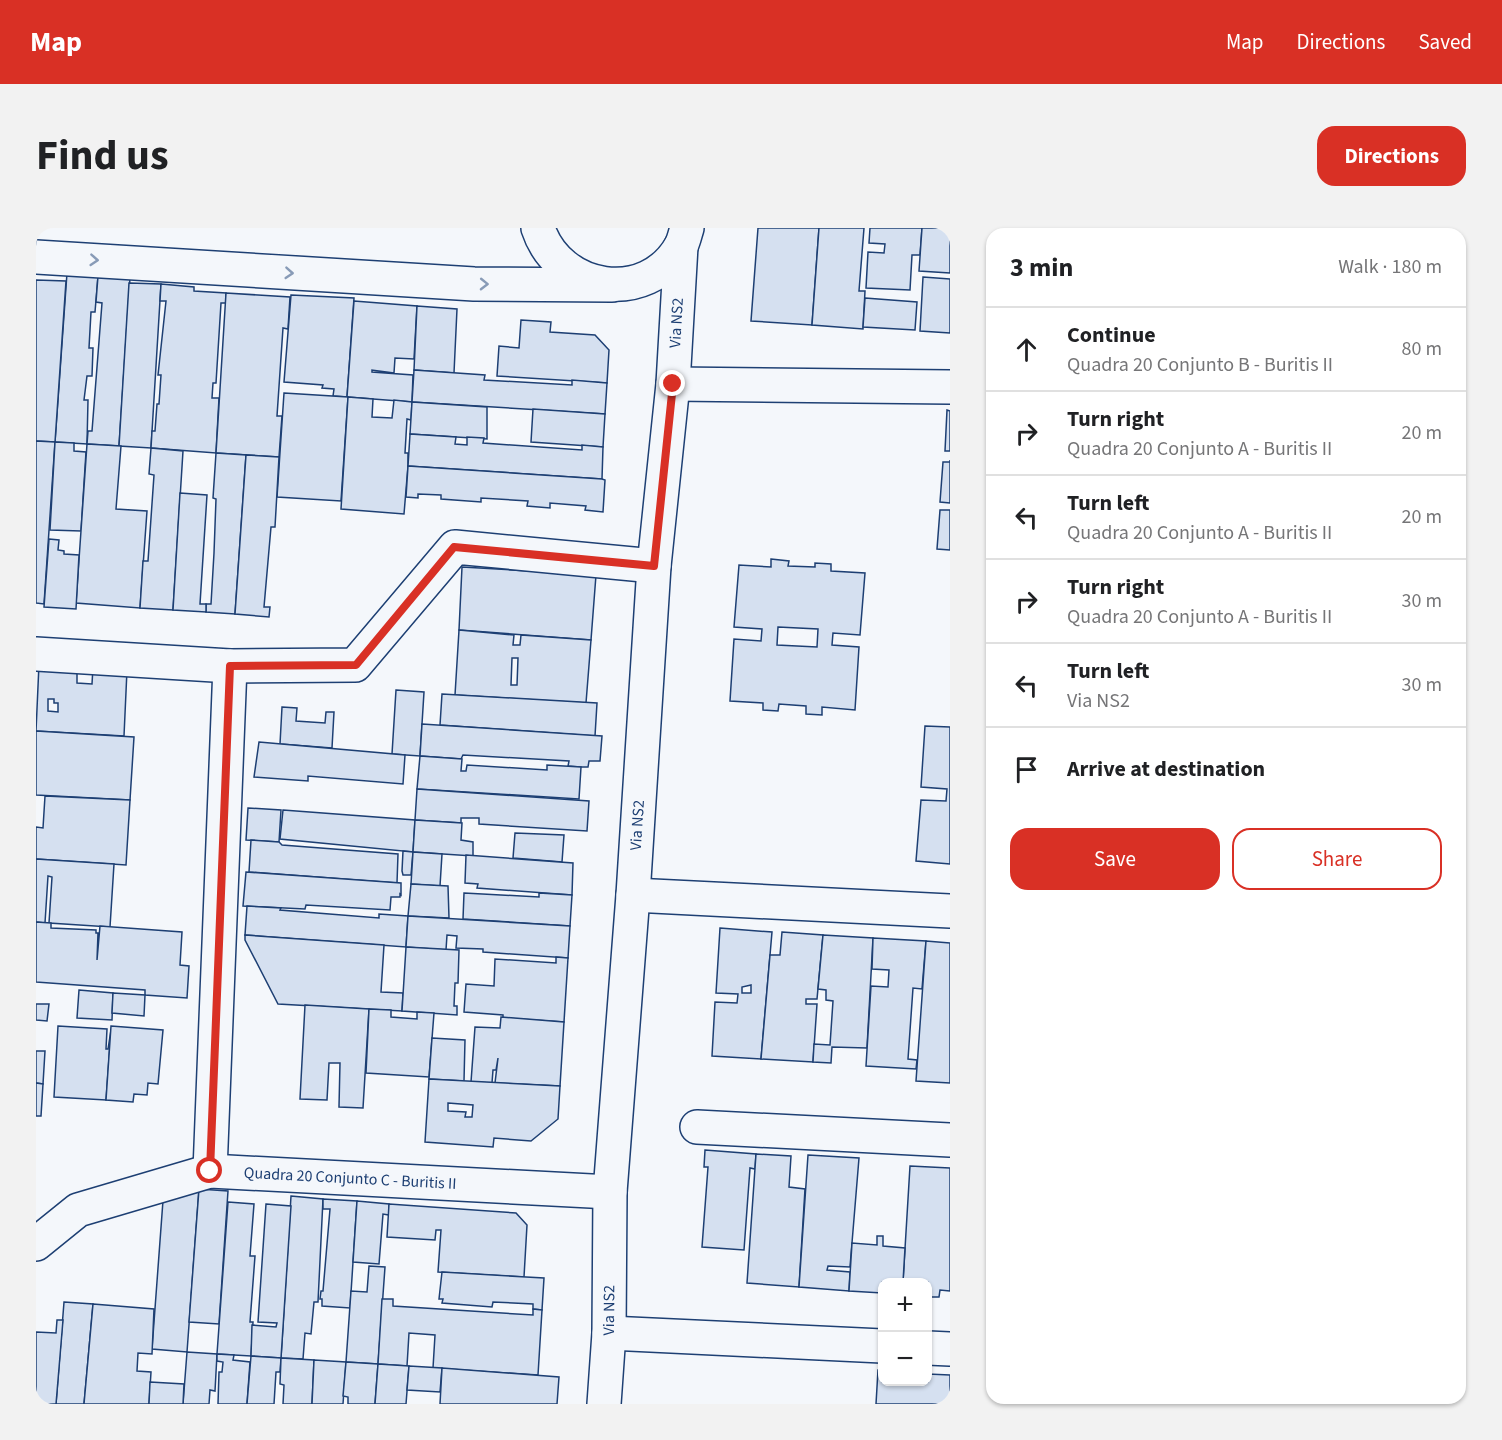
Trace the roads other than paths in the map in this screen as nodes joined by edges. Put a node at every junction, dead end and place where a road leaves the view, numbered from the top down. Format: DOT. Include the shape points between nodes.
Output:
graph roads {
  1 [pos="538,228"];
  2 [pos="684,237"];
  3 [pos="36,257"];
  4 [pos="612,285"];
  5 [pos="673,384"];
  6 [pos="950,387"];
  7 [pos="654,566"];
  8 [pos="36,654"];
  9 [pos="230,666"];
  10 [pos="633,895"];
  11 [pos="950,911"];
  12 [pos="697,1127"];
  13 [pos="950,1140"];
  14 [pos="210,1171"];
  15 [pos="610,1192"];
  16 [pos="36,1244"];
  17 [pos="609,1333"];
  18 [pos="878,1346"];
  19 [pos="932,1348"];
  20 [pos="950,1349"];
  21 [pos="604,1404"];
  1 -- 4 [label="street" via="554,259 580,278"];
  2 -- 4 [label="street" via="663,267 639,281"];
  2 -- 5 [label="street, Via NS2"];
  3 -- 4 [label="street, one-way" via="474,284"];
  5 -- 6 [label="street"];
  5 -- 7 [label="street, Via NS2"];
  7 -- 9 [label="street" via="454,547 356,665"];
  7 -- 10 [label="street, Via NS2"];
  8 -- 9 [label="street"];
  9 -- 14 [label="street"];
  10 -- 11 [label="street"];
  10 -- 15 [label="street, Via NS2"];
  12 -- 13 [label="street"];
  14 -- 15 [label="street, Quadra 20 Conjunto C - Buritis II"];
  14 -- 16 [label="street, Quadra 20 Conjunto C - Buritis II" via="78,1210"];
  15 -- 17 [label="street, Via NS2"];
  17 -- 18 [label="street"];
  17 -- 21 [label="street, Via NS2"];
  19 -- 20 [label="street"];
}
